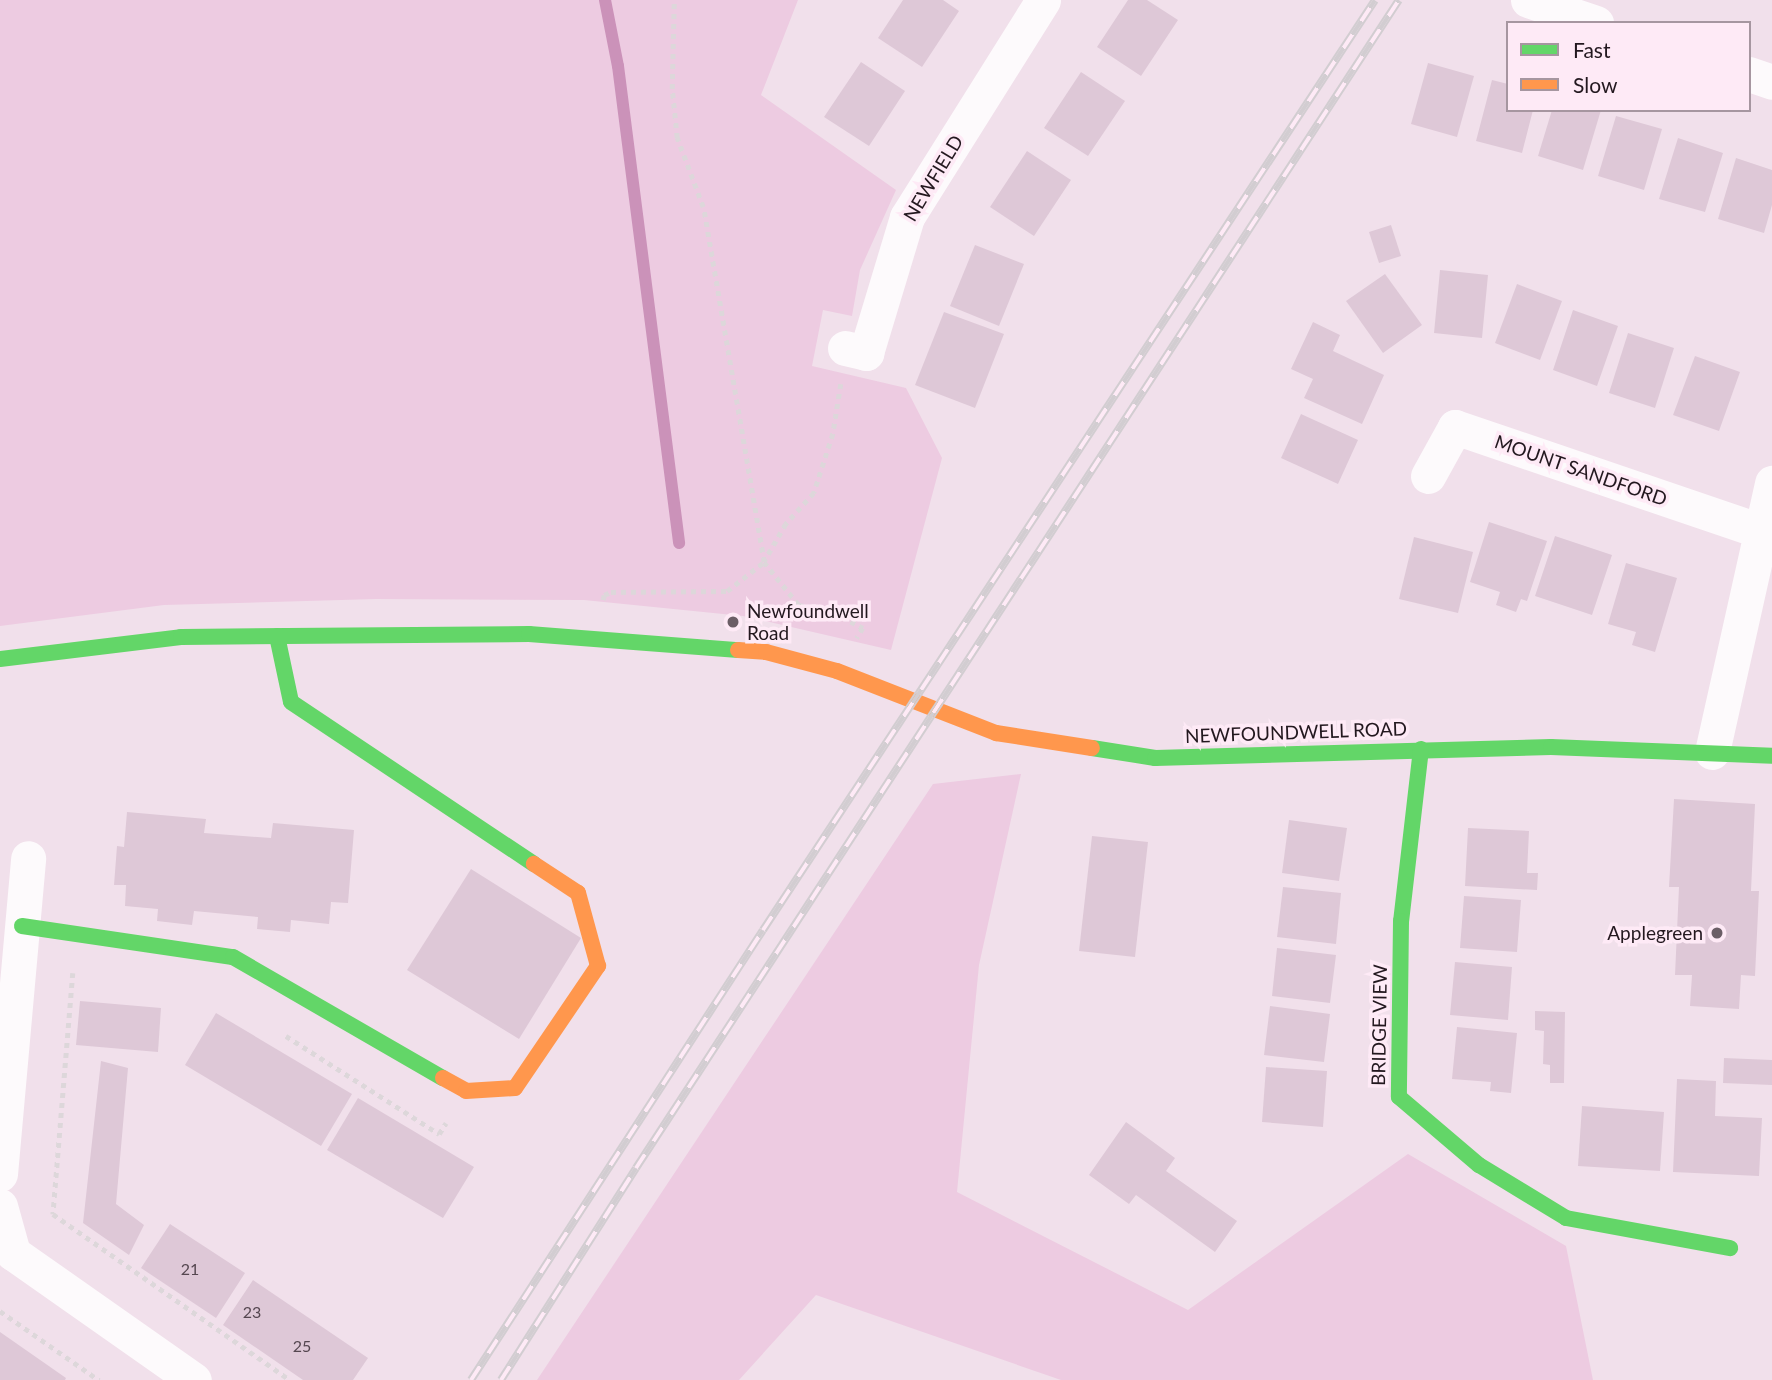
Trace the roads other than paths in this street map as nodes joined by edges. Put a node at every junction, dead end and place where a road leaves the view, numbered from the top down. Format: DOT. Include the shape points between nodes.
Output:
graph roads {
  1 [pos="1043,0"];
  2 [pos="1528,0"];
  3 [pos="1590,21"];
  4 [pos="1751,75"];
  5 [pos="1772,82"];
  6 [pos="845,348"];
  7 [pos="1428,476"];
  8 [pos="1772,483"];
  9 [pos="1760,531"];
  10 [pos="277,636"];
  11 [pos="0,659"];
  12 [pos="1421,749"];
  13 [pos="1712,752"];
  14 [pos="1772,756"];
  15 [pos="28,858"];
  16 [pos="22,926"];
  17 [pos="0,1174"];
  18 [pos="0,1206"];
  19 [pos="1730,1248"];
  20 [pos="194,1380"];
  1 -- 6 [label="street, NEWFIELD" via="907,217 866,353"];
  2 -- 3 [label="street"];
  4 -- 5 [label="street"];
  7 -- 9 [label="street, MOUNT SANDFORD" via="1455,427"];
  8 -- 9 [label="street"];
  9 -- 13 [label="street"];
  10 -- 11 [label="street, NEWFOUNDWELL ROAD" via="181,636"];
  10 -- 12 [label="street, NEWFOUNDWELL ROAD" via="529,634 766,652 837,671 996,733 1155,758"];
  10 -- 16 [label="street" via="291,702 578,893 598,965 515,1088 466,1091 233,957"];
  12 -- 13 [label="street, NEWFOUNDWELL ROAD"];
  12 -- 19 [label="street, BRIDGE VIEW" via="1402,921 1399,1097 1479,1165 1566,1218"];
  13 -- 14 [label="street, NEWFOUNDWELL ROAD"];
  15 -- 16 [label="street"];
  16 -- 17 [label="street"];
  18 -- 20 [label="street" via="12,1254"];
}
